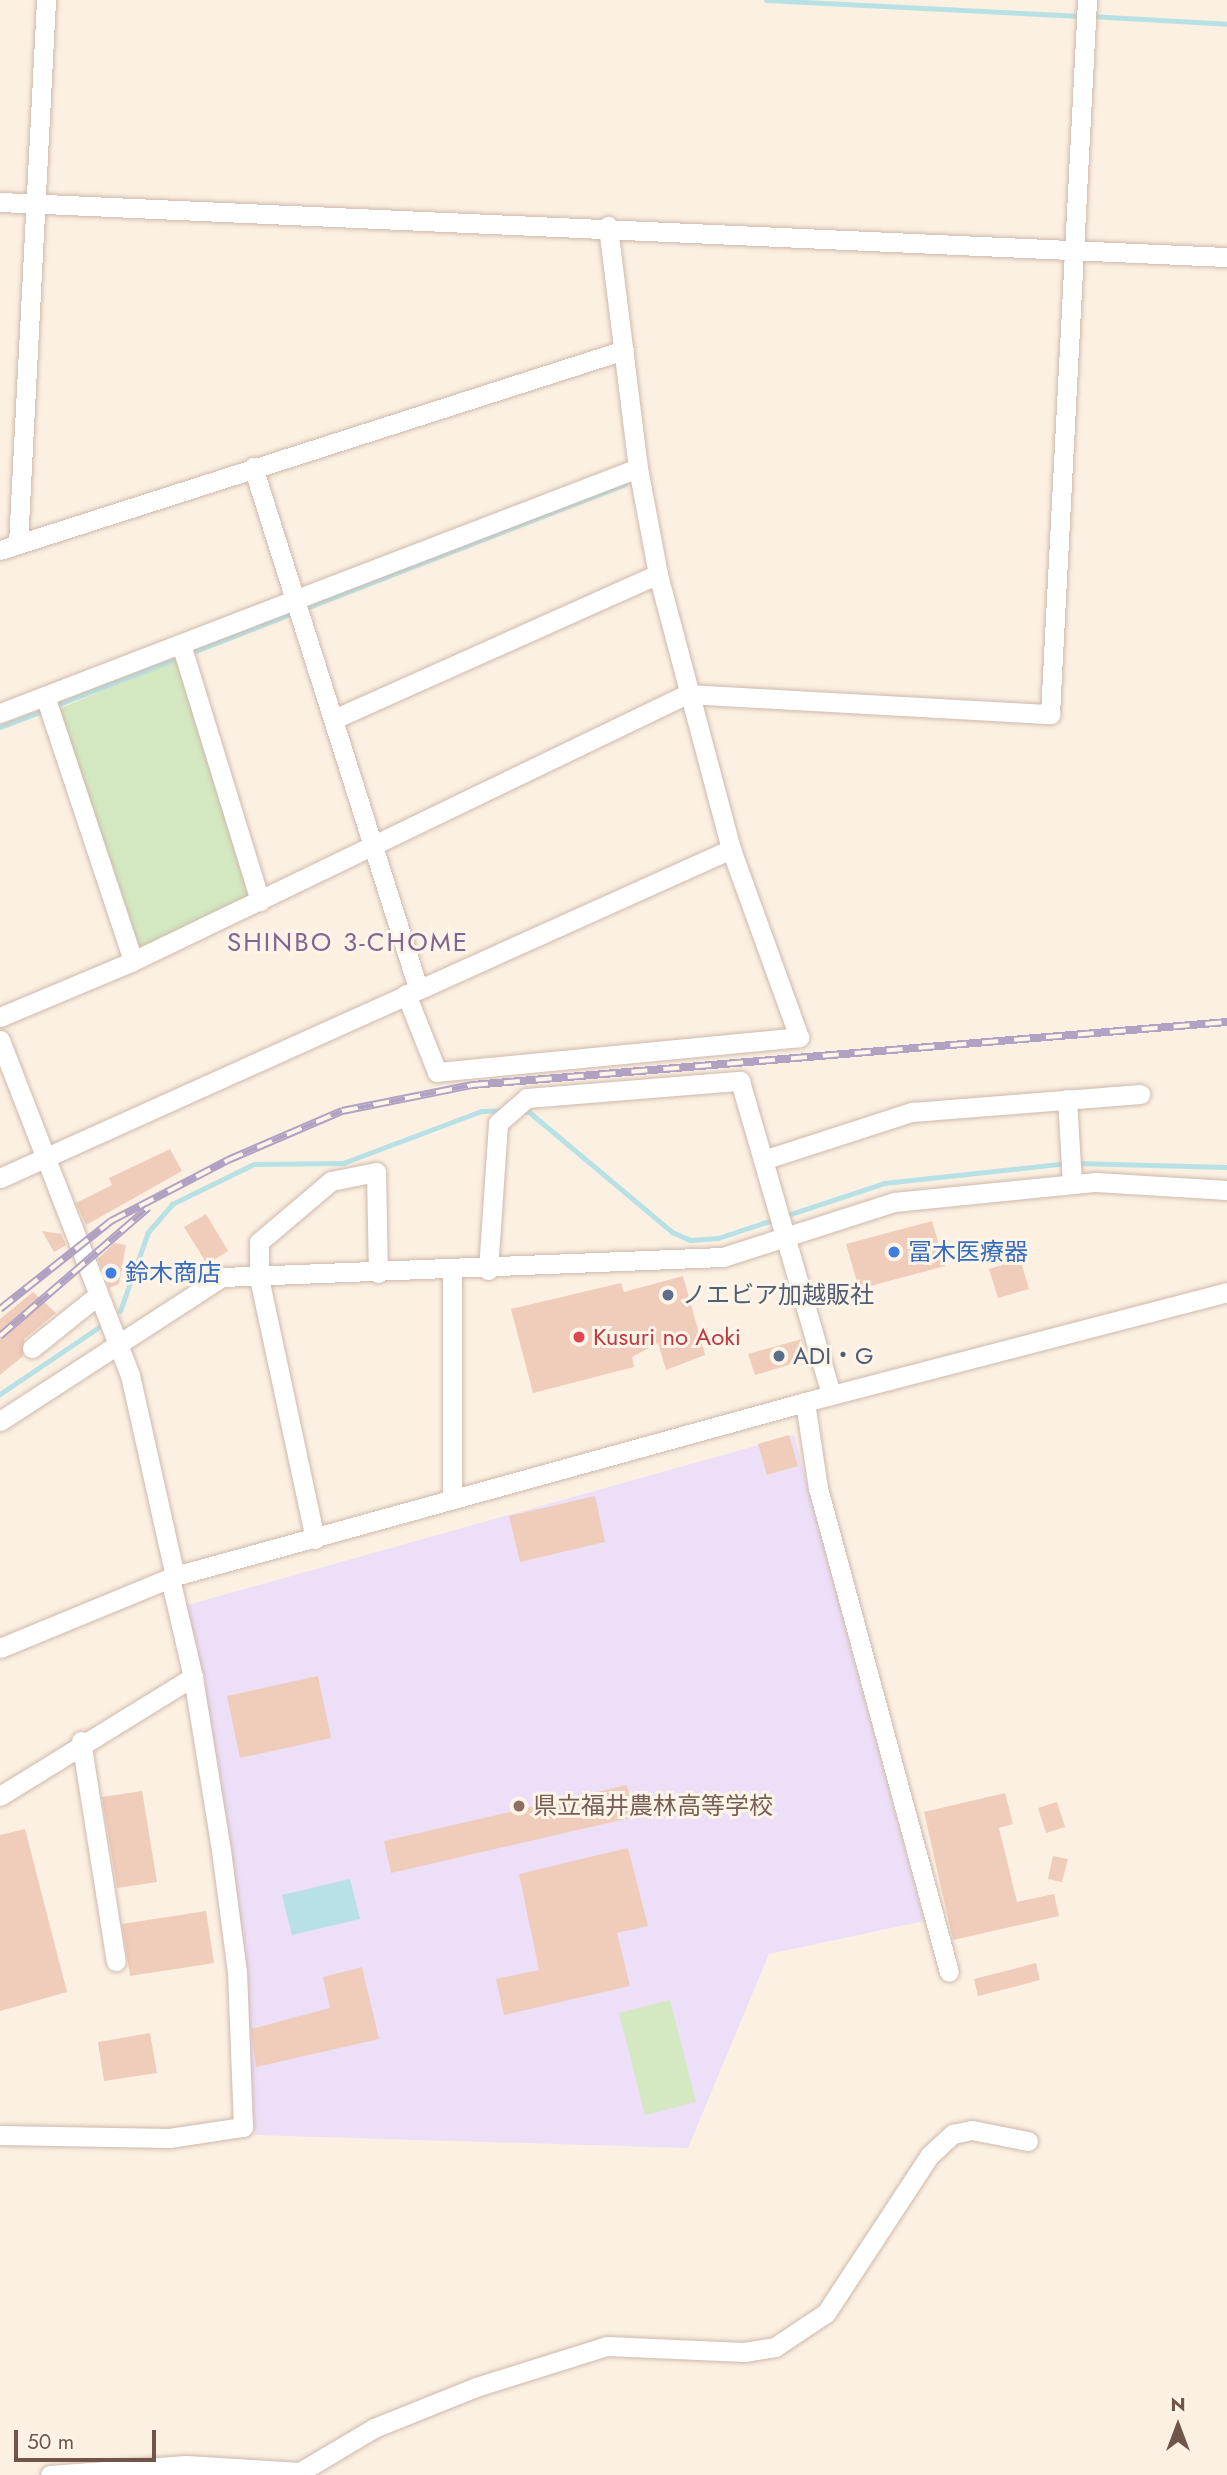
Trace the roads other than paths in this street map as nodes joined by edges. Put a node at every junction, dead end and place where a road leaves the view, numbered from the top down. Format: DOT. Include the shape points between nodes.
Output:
graph roads {
  1 [pos="47,0"];
  2 [pos="1087,0"];
  3 [pos="0,202"];
  4 [pos="34,203"];
  5 [pos="608,226"];
  6 [pos="1075,249"];
  7 [pos="1227,257"];
  8 [pos="624,350"];
  9 [pos="253,467"];
  10 [pos="638,468"];
  11 [pos="9,547"];
  12 [pos="658,574"];
  13 [pos="297,599"];
  14 [pos="181,644"];
  15 [pos="687,694"];
  16 [pos="45,696"];
  17 [pos="0,713"];
  18 [pos="334,719"];
  19 [pos="373,848"];
  20 [pos="731,849"];
  21 [pos="260,901"];
  22 [pos="132,961"];
  23 [pos="412,991"];
  24 [pos="0,1017"];
  25 [pos="0,1040"];
  26 [pos="1140,1094"];
  27 [pos="1067,1099"];
  28 [pos="44,1158"];
  29 [pos="763,1160"];
  30 [pos="0,1178"];
  31 [pos="1073,1184"];
  32 [pos="1227,1189"];
  33 [pos="785,1237"];
  34 [pos="488,1270"];
  35 [pos="452,1271"];
  36 [pos="378,1273"];
  37 [pos="260,1277"];
  38 [pos="1227,1292"];
  39 [pos="97,1296"];
  40 [pos="118,1345"];
  41 [pos="32,1348"];
  42 [pos="831,1395"];
  43 [pos="805,1402"];
  44 [pos="0,1421"];
  45 [pos="452,1499"];
  46 [pos="315,1539"];
  47 [pos="172,1577"];
  48 [pos="0,1648"];
  49 [pos="193,1677"];
  50 [pos="81,1741"];
  51 [pos="0,1796"];
  52 [pos="116,1961"];
  53 [pos="949,1972"];
  54 [pos="0,2135"];
  55 [pos="1028,2141"];
  56 [pos="50,2475"];
  1 -- 4 [label="street"];
  2 -- 6 [label="street"];
  3 -- 4 [label="street"];
  4 -- 5 [label="street"];
  4 -- 11 [label="street"];
  5 -- 6 [label="street"];
  5 -- 8 [label="street"];
  6 -- 7 [label="street"];
  6 -- 15 [label="street" via="1050,714"];
  8 -- 9 [label="street"];
  8 -- 10 [label="street"];
  9 -- 11 [label="street"];
  9 -- 13 [label="street"];
  10 -- 12 [label="street"];
  10 -- 13 [label="street"];
  12 -- 15 [label="street"];
  12 -- 18 [label="street"];
  13 -- 14 [label="street"];
  13 -- 18 [label="street"];
  14 -- 16 [label="street"];
  14 -- 21 [label="street"];
  15 -- 19 [label="street"];
  15 -- 20 [label="street"];
  16 -- 17 [label="street"];
  16 -- 22 [label="street"];
  18 -- 19 [label="street"];
  19 -- 21 [label="street"];
  19 -- 23 [label="street"];
  20 -- 23 [label="street"];
  20 -- 23 [label="street" via="799,1037 437,1072"];
  21 -- 22 [label="street"];
  22 -- 24 [label="street"];
  23 -- 28 [label="street"];
  25 -- 28 [label="street"];
  26 -- 27 [label="street"];
  27 -- 29 [label="street" via="912,1112"];
  27 -- 31 [label="street"];
  28 -- 30 [label="street"];
  28 -- 39 [label="street"];
  29 -- 33 [label="street"];
  29 -- 34 [label="street" via="740,1081 527,1098 498,1123"];
  31 -- 32 [label="street"];
  31 -- 33 [label="street" via="894,1202"];
  33 -- 34 [label="street" via="723,1257"];
  33 -- 42 [label="street"];
  34 -- 35 [label="street"];
  35 -- 36 [label="street"];
  35 -- 45 [label="street"];
  36 -- 37 [label="street"];
  36 -- 37 [label="street" via="376,1172 331,1181 260,1242"];
  37 -- 40 [label="street" via="222,1278"];
  37 -- 46 [label="street"];
  38 -- 42 [label="street"];
  39 -- 40 [label="street"];
  39 -- 41 [label="street"];
  40 -- 44 [label="street"];
  40 -- 47 [label="street" via="131,1375"];
  42 -- 43 [label="street"];
  43 -- 45 [label="street"];
  43 -- 53 [label="street" via="818,1488"];
  45 -- 46 [label="street"];
  46 -- 47 [label="street"];
  47 -- 48 [label="street"];
  47 -- 49 [label="street"];
  49 -- 50 [label="street"];
  49 -- 54 [label="street" via="237,1972 243,2127 169,2138"];
  50 -- 51 [label="street"];
  50 -- 52 [label="street"];
  55 -- 56 [label="street" via="996,2132 953,2134 929,2156 826,2313 775,2347 744,2352 607,2346 476,2386 374,2428 300,2472 186,2465"];
}
